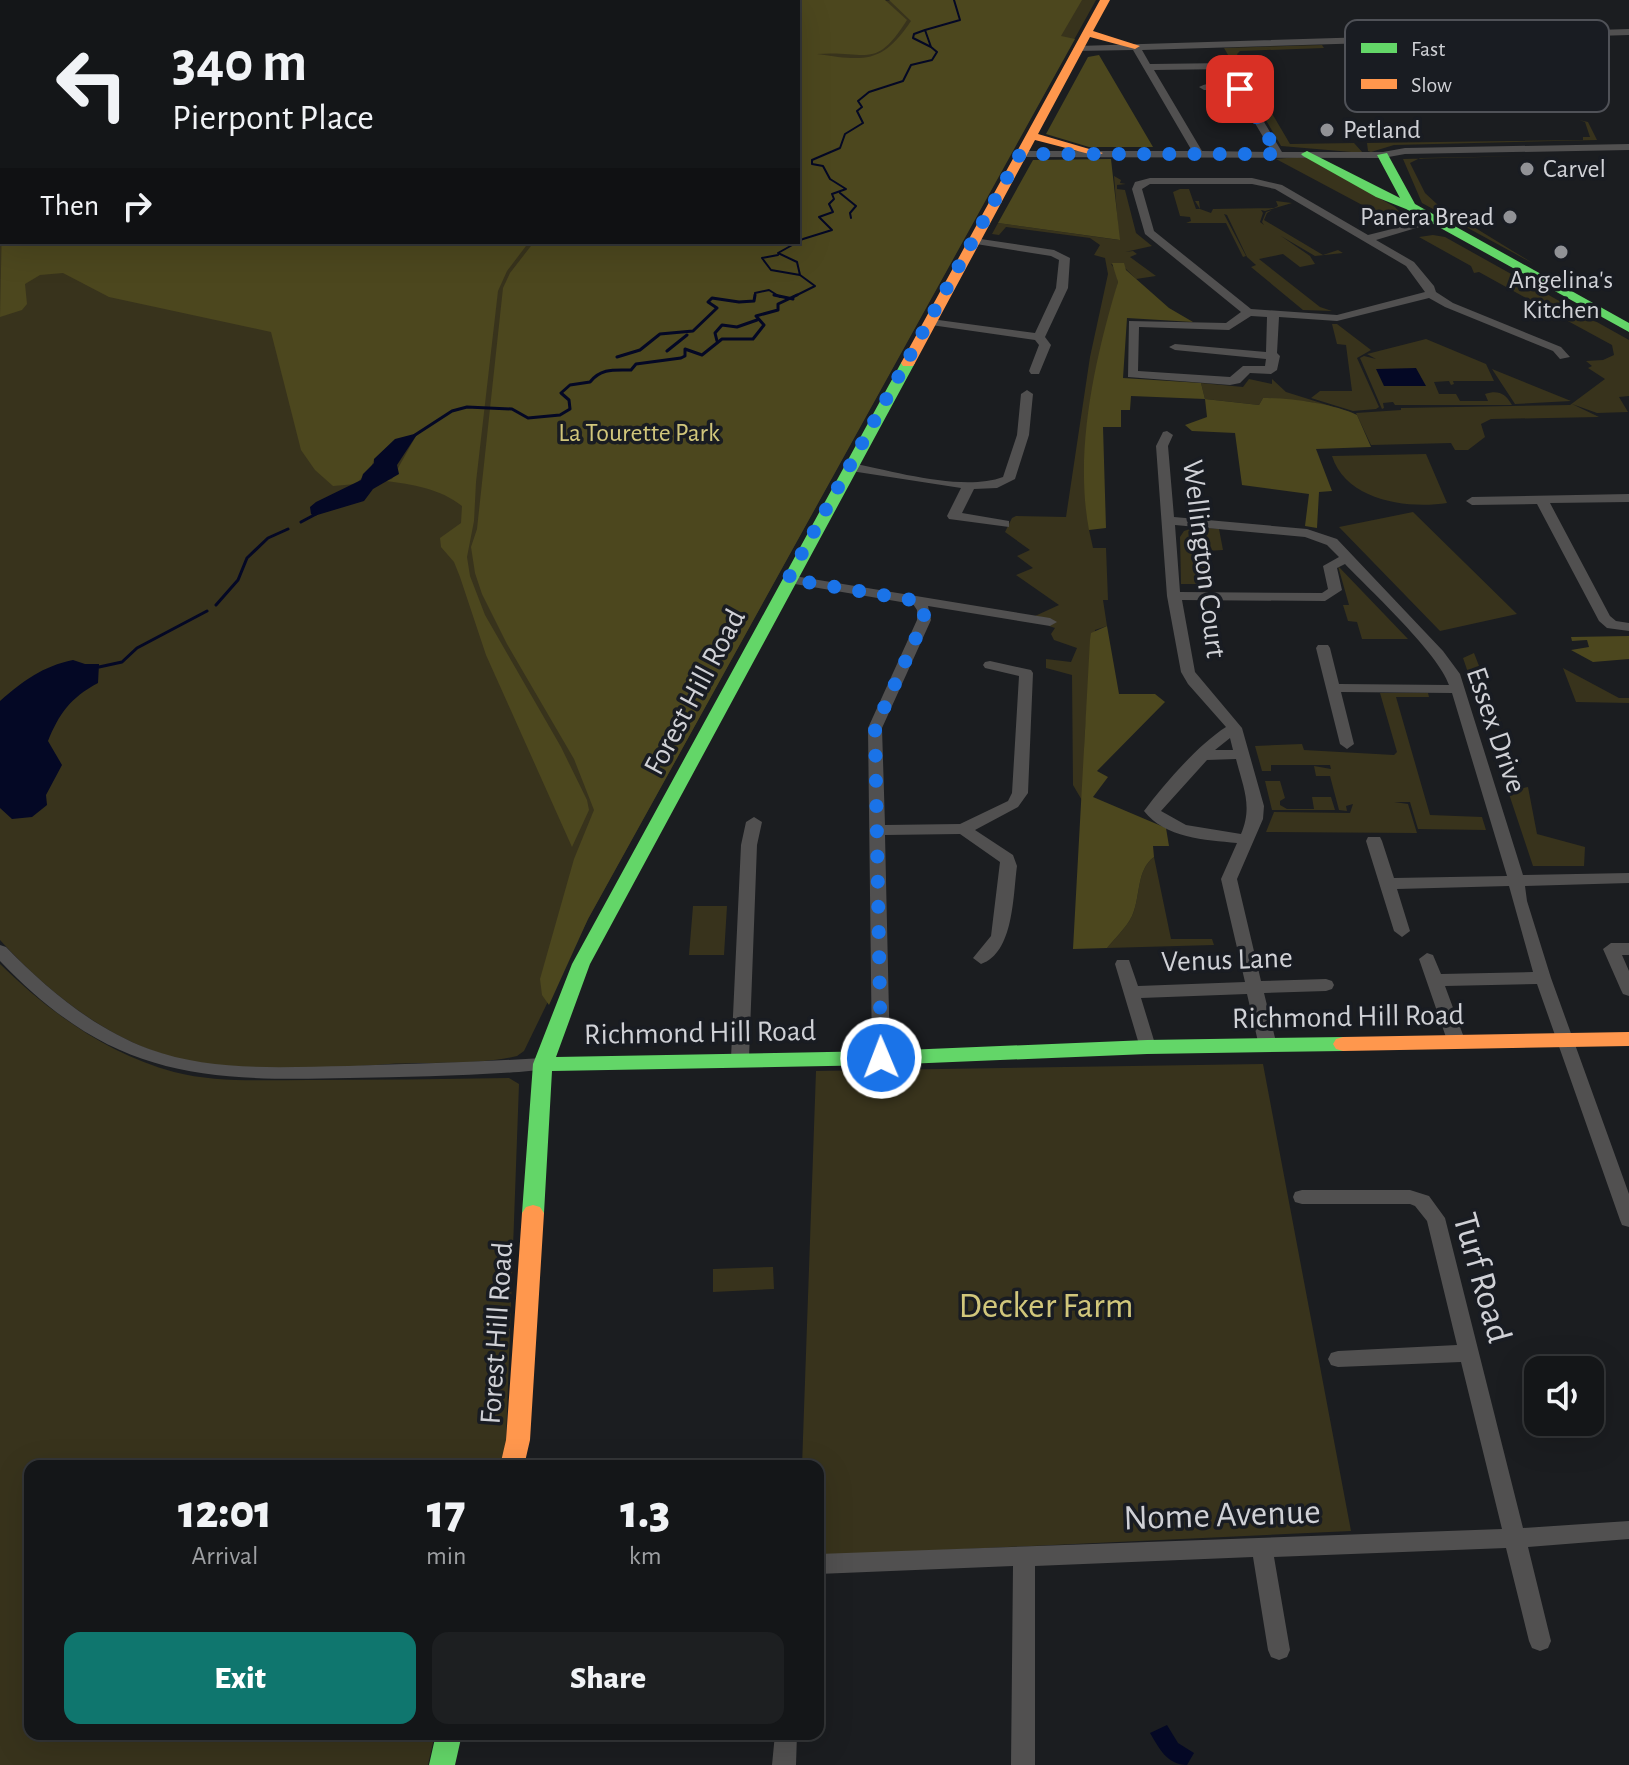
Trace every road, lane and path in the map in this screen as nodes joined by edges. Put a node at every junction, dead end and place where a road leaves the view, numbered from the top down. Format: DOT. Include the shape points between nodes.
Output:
graph roads {
  1 [pos="1105,0"];
  2 [pos="1629,32"];
  3 [pos="1609,33"];
  4 [pos="1345,40"];
  5 [pos="1082,41"];
  6 [pos="1135,46"];
  7 [pos="1229,66"];
  8 [pos="1148,67"];
  9 [pos="1204,87"];
  10 [pos="1031,135"];
  11 [pos="1629,147"];
  12 [pos="1097,153"];
  13 [pos="1198,153"];
  14 [pos="1020,154"];
  15 [pos="1278,154"];
  16 [pos="1307,154"];
  17 [pos="1383,155"];
  18 [pos="1410,206"];
  19 [pos="1436,222"];
  20 [pos="974,241"];
  21 [pos="1370,241"];
  22 [pos="1431,294"];
  23 [pos="1249,312"];
  24 [pos="1273,315"];
  25 [pos="931,322"];
  26 [pos="1175,325"];
  27 [pos="1629,328"];
  28 [pos="1039,337"];
  29 [pos="1175,347"];
  30 [pos="1274,356"];
  31 [pos="1564,357"];
  32 [pos="1035,371"];
  33 [pos="1175,378"];
  34 [pos="1027,394"];
  35 [pos="1167,435"];
  36 [pos="851,467"];
  37 [pos="969,486"];
  38 [pos="1629,498"];
  39 [pos="1541,499"];
  40 [pos="1472,501"];
  41 [pos="1168,520"];
  42 [pos="1004,524"];
  43 [pos="1347,558"];
  44 [pos="788,579"];
  45 [pos="1174,596"];
  46 [pos="918,601"];
  47 [pos="1050,622"];
  48 [pos="1629,627"];
  49 [pos="1323,648"];
  50 [pos="990,665"];
  51 [pos="1333,688"];
  52 [pos="1457,689"];
  53 [pos="1235,728"];
  54 [pos="1347,744"];
  55 [pos="1241,754"];
  56 [pos="1201,755"];
  57 [pos="754,822"];
  58 [pos="963,829"];
  59 [pos="877,830"];
  60 [pos="1244,839"];
  61 [pos="1374,841"];
  62 [pos="1629,878"];
  63 [pos="1517,882"];
  64 [pos="1387,884"];
  65 [pos="1402,931"];
  66 [pos="1629,949"];
  67 [pos="0,951"];
  68 [pos="981,958"];
  69 [pos="1427,959"];
  70 [pos="1123,964"];
  71 [pos="1543,978"];
  72 [pos="1434,980"];
  73 [pos="1326,985"];
  74 [pos="1255,986"];
  75 [pos="1629,990"];
  76 [pos="1130,992"];
  77 [pos="1629,1039"];
  78 [pos="1568,1040"];
  79 [pos="1457,1043"];
  80 [pos="1268,1046"];
  81 [pos="1147,1047"];
  82 [pos="740,1058"];
  83 [pos="881,1058"];
  84 [pos="543,1064"];
  85 [pos="1302,1197"];
  86 [pos="1629,1220"];
  87 [pos="1468,1353"];
  88 [pos="1338,1359"];
  89 [pos="513,1460"];
  90 [pos="1629,1530"];
  91 [pos="1515,1538"];
  92 [pos="1262,1548"];
  93 [pos="1024,1556"];
  94 [pos="824,1564"];
  95 [pos="1540,1641"];
  96 [pos="1279,1650"];
  97 [pos="448,1740"];
  98 [pos="786,1740"];
  99 [pos="442,1765"];
  100 [pos="784,1765"];
  101 [pos="1023,1765"];
  1 -- 5 [label="street, Forest Hill Road"];
  2 -- 3 [label="street"];
  4 -- 6 [label="street"];
  5 -- 6 [label="street"];
  5 -- 10 [label="street, Forest Hill Road"];
  6 -- 8 [label="street"];
  7 -- 8 [label="street"];
  8 -- 13 [label="street"];
  9 -- 15 [label="street" via="1240,89"];
  10 -- 12 [label="street"];
  10 -- 14 [label="street, Forest Hill Road"];
  11 -- 17 [label="street"];
  12 -- 13 [label="street"];
  12 -- 14 [label="street"];
  13 -- 15 [label="street"];
  14 -- 20 [label="street, Forest Hill Road"];
  15 -- 16 [label="street"];
  16 -- 17 [label="street"];
  16 -- 18 [label="street"];
  17 -- 18 [label="street"];
  18 -- 19 [label="street"];
  19 -- 21 [label="street"];
  19 -- 27 [label="street"];
  20 -- 25 [label="street, Forest Hill Road"];
  20 -- 28 [label="street" via="1065,258 1062,288"];
  21 -- 22 [label="street" via="1414,267"];
  21 -- 23 [label="street" via="1262,182 1139,184 1149,232"];
  22 -- 24 [label="street" via="1337,318"];
  22 -- 31 [label="street" via="1557,349"];
  23 -- 24 [label="street"];
  23 -- 26 [label="street" via="1229,327"];
  24 -- 30 [label="street"];
  25 -- 28 [label="street"];
  25 -- 36 [label="street, Forest Hill Road"];
  26 -- 29 [label="street"];
  26 -- 33 [label="street" via="1133,323 1132,373"];
  28 -- 32 [label="street" via="1045,345"];
  29 -- 30 [label="street"];
  29 -- 33 [label="street"];
  30 -- 33 [label="street" via="1271,370 1247,369 1236,380"];
  34 -- 37 [label="street" via="1023,435 1009,479 988,487"];
  35 -- 41 [label="street, Wellington Court" via="1162,446"];
  36 -- 37 [label="street"];
  36 -- 44 [label="street, Forest Hill Road"];
  37 -- 42 [label="street" via="954,516"];
  38 -- 39 [label="street"];
  39 -- 40 [label="street"];
  39 -- 48 [label="street" via="1604,618"];
  41 -- 43 [label="street, Essex Drive" via="1313,534 1332,542"];
  41 -- 45 [label="street, Wellington Court"];
  43 -- 45 [label="street" via="1330,566 1335,590 1325,597"];
  43 -- 52 [label="street, Essex Drive" via="1448,665"];
  44 -- 46 [label="street"];
  44 -- 84 [label="street, Forest Hill Road" via="581,964"];
  45 -- 53 [label="street, Wellington Court" via="1188,672"];
  46 -- 47 [label="street"];
  46 -- 59 [label="street" via="924,620 875,728"];
  49 -- 51 [label="street"];
  50 -- 58 [label="street" via="1026,673 1020,793 1013,804"];
  51 -- 52 [label="street"];
  51 -- 54 [label="street"];
  52 -- 63 [label="street, Essex Drive"];
  53 -- 55 [label="street, Wellington Court"];
  53 -- 56 [label="street"];
  55 -- 56 [label="street"];
  55 -- 60 [label="street, Wellington Court" via="1257,813"];
  56 -- 60 [label="street" via="1152,813 1197,834"];
  57 -- 82 [label="street"];
  58 -- 59 [label="street"];
  58 -- 68 [label="street" via="1002,855 1009,866 999,937"];
  59 -- 83 [label="street"];
  60 -- 74 [label="street, Wellington Court" via="1229,879"];
  61 -- 64 [label="street"];
  62 -- 63 [label="street"];
  63 -- 64 [label="street"];
  63 -- 71 [label="street, Essex Drive"];
  64 -- 65 [label="street"];
  66 -- 75 [label="street" via="1611,949"];
  67 -- 84 [label="street, Richmond Hill Road" via="41,992 94,1028 163,1060 189,1066 301,1073"];
  69 -- 72 [label="street"];
  70 -- 76 [label="street, Venus Lane"];
  71 -- 72 [label="street"];
  71 -- 78 [label="street, Essex Drive"];
  72 -- 79 [label="street"];
  73 -- 74 [label="street, Venus Lane"];
  74 -- 76 [label="street, Venus Lane"];
  74 -- 80 [label="street, Wellington Court"];
  76 -- 81 [label="street, Venus Lane"];
  77 -- 78 [label="street, Richmond Hill Road"];
  78 -- 79 [label="street, Richmond Hill Road"];
  78 -- 86 [label="street, Essex Drive"];
  79 -- 80 [label="street, Richmond Hill Road"];
  80 -- 81 [label="street, Richmond Hill Road"];
  81 -- 83 [label="street, Richmond Hill Road"];
  82 -- 83 [label="street, Richmond Hill Road"];
  82 -- 84 [label="street, Richmond Hill Road"];
  84 -- 89 [label="street, Forest Hill Road"];
  85 -- 87 [label="street, Turf Road" via="1398,1195 1422,1201 1436,1218"];
  87 -- 88 [label="street"];
  87 -- 91 [label="street, Turf Road"];
  90 -- 91 [label="street, Nome Avenue"];
  91 -- 92 [label="street, Nome Avenue"];
  91 -- 95 [label="street, Turf Road"];
  92 -- 93 [label="street, Nome Avenue"];
  92 -- 96 [label="street"];
  93 -- 94 [label="street, Nome Avenue"];
  93 -- 101 [label="street"];
  97 -- 99 [label="street"];
  98 -- 100 [label="street"];
}
